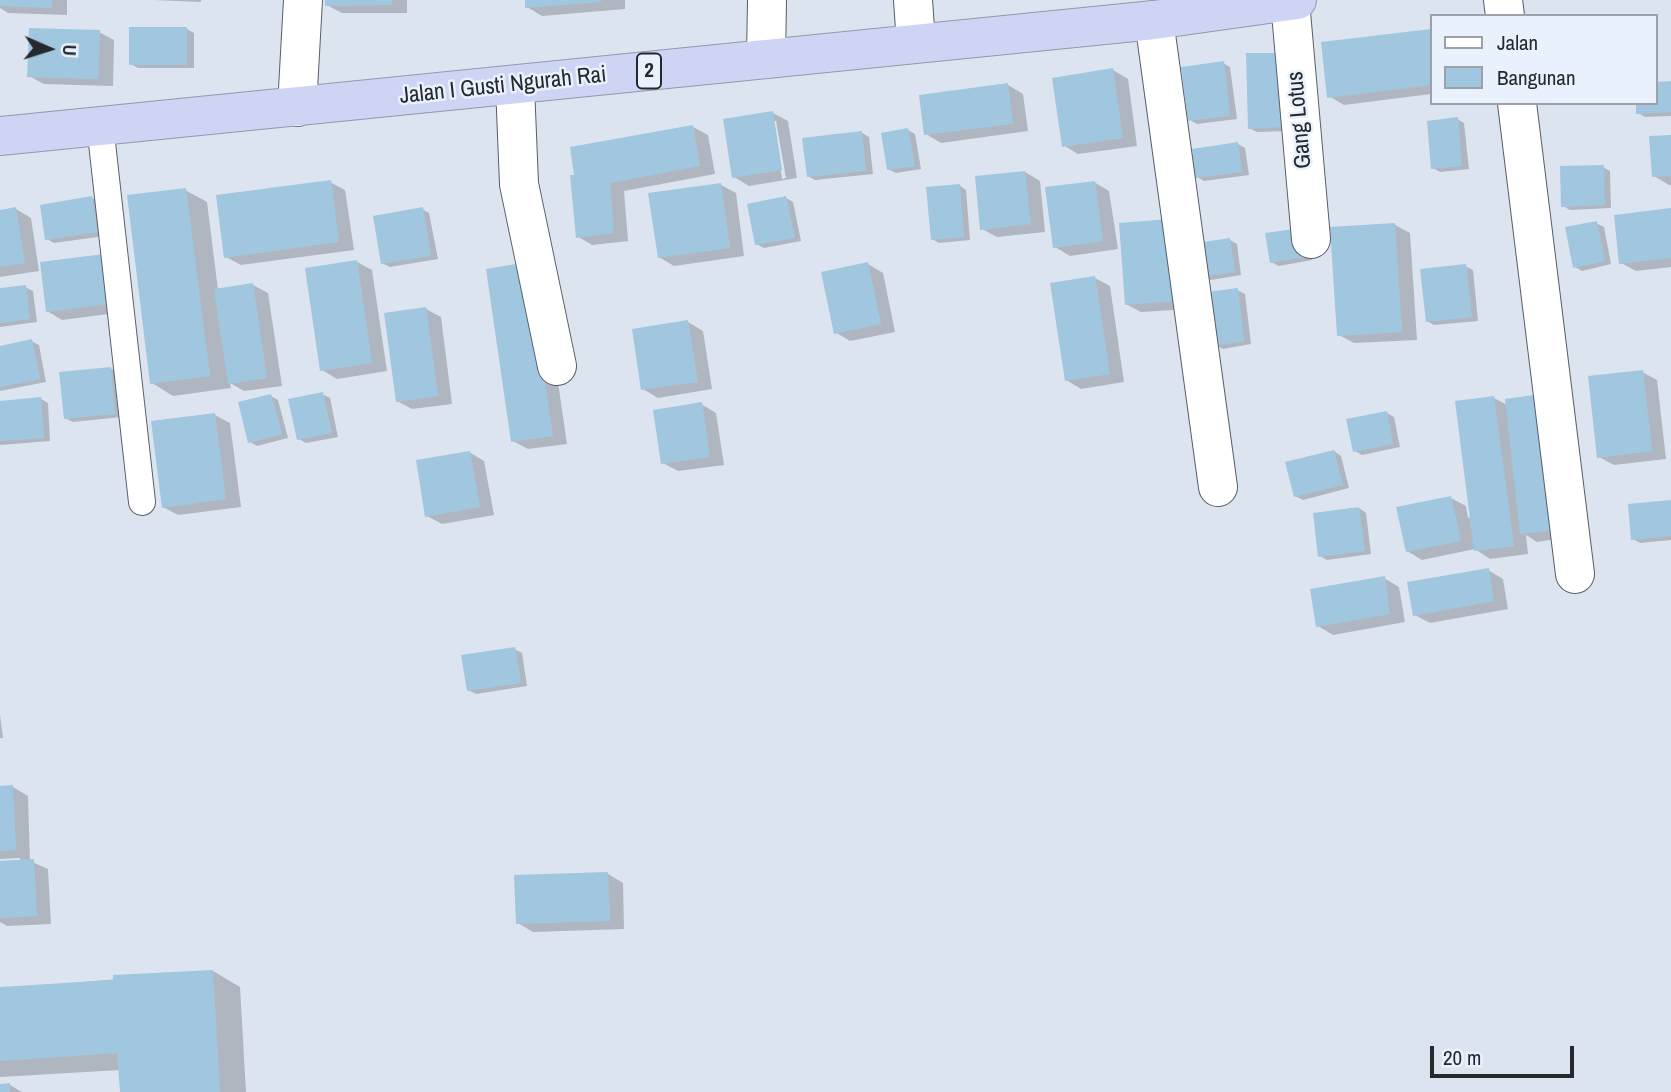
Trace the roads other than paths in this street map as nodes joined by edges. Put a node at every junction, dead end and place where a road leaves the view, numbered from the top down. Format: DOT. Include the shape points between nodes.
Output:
graph roads {
  1 [pos="303,0"];
  2 [pos="766,0"];
  3 [pos="913,0"];
  4 [pos="1293,1"];
  5 [pos="1234,4"];
  6 [pos="1154,20"];
  7 [pos="916,43"];
  8 [pos="766,59"];
  9 [pos="515,86"];
  10 [pos="1517,105"];
  11 [pos="298,107"];
  12 [pos="100,125"];
  13 [pos="0,136"];
  14 [pos="1311,239"];
  15 [pos="557,366"];
  16 [pos="1218,487"];
  17 [pos="142,502"];
  18 [pos="1575,574"];
  1 -- 11 [label="street"];
  2 -- 8 [label="street"];
  3 -- 7 [label="street"];
  4 -- 5 [label="highway, Jalan I Gusti Ngurah Rai / 2"];
  4 -- 14 [label="street, Gang Lotus"];
  5 -- 6 [label="highway, Jalan I Gusti Ngurah Rai / 2"];
  6 -- 7 [label="highway, Jalan I Gusti Ngurah Rai / 2"];
  6 -- 16 [label="street"];
  7 -- 8 [label="highway, Jalan I Gusti Ngurah Rai / 2"];
  8 -- 9 [label="highway, Jalan I Gusti Ngurah Rai / 2"];
  9 -- 11 [label="highway, Jalan I Gusti Ngurah Rai / 2"];
  9 -- 15 [label="street" via="519,184"];
  10 -- 18 [label="street"];
  11 -- 12 [label="highway, Jalan I Gusti Ngurah Rai / 2"];
  12 -- 13 [label="highway, Jalan I Gusti Ngurah Rai / 2"];
  12 -- 17 [label="lane"];
}
